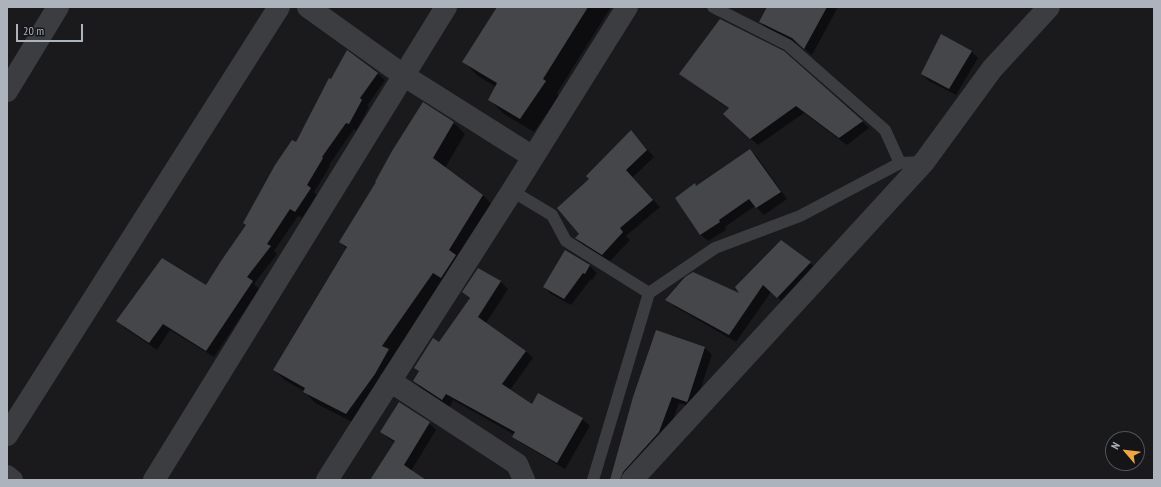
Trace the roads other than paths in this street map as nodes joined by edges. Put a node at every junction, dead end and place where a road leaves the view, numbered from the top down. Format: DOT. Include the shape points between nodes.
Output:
graph roads {
  1 [pos="58,7"];
  2 [pos="279,7"];
  3 [pos="308,7"];
  4 [pos="446,7"];
  5 [pos="627,7"];
  6 [pos="713,7"];
  7 [pos="1049,7"];
  8 [pos="403,75"];
  9 [pos="7,91"];
  10 [pos="533,157"];
  11 [pos="924,162"];
  12 [pos="900,163"];
  13 [pos="512,191"];
  14 [pos="649,293"];
  15 [pos="390,381"];
  16 [pos="7,435"];
  17 [pos="7,476"];
  18 [pos="12,480"];
  19 [pos="154,480"];
  20 [pos="327,480"];
  21 [pos="524,480"];
  22 [pos="593,480"];
  23 [pos="632,480"];
  1 -- 9 [label="street"];
  2 -- 16 [label="street"];
  3 -- 8 [label="street"];
  4 -- 8 [label="street"];
  5 -- 10 [label="street"];
  6 -- 12 [label="lane" via="788,45 885,130"];
  7 -- 11 [label="street" via="992,69"];
  8 -- 10 [label="street"];
  8 -- 19 [label="street"];
  10 -- 13 [label="street"];
  11 -- 12 [label="lane"];
  11 -- 23 [label="street"];
  12 -- 14 [label="lane" via="800,216 715,248"];
  13 -- 14 [label="lane" via="552,215 566,241"];
  13 -- 15 [label="street"];
  14 -- 22 [label="lane"];
  15 -- 20 [label="street"];
  15 -- 21 [label="street" via="517,464"];
  17 -- 18 [label="street"];
}
